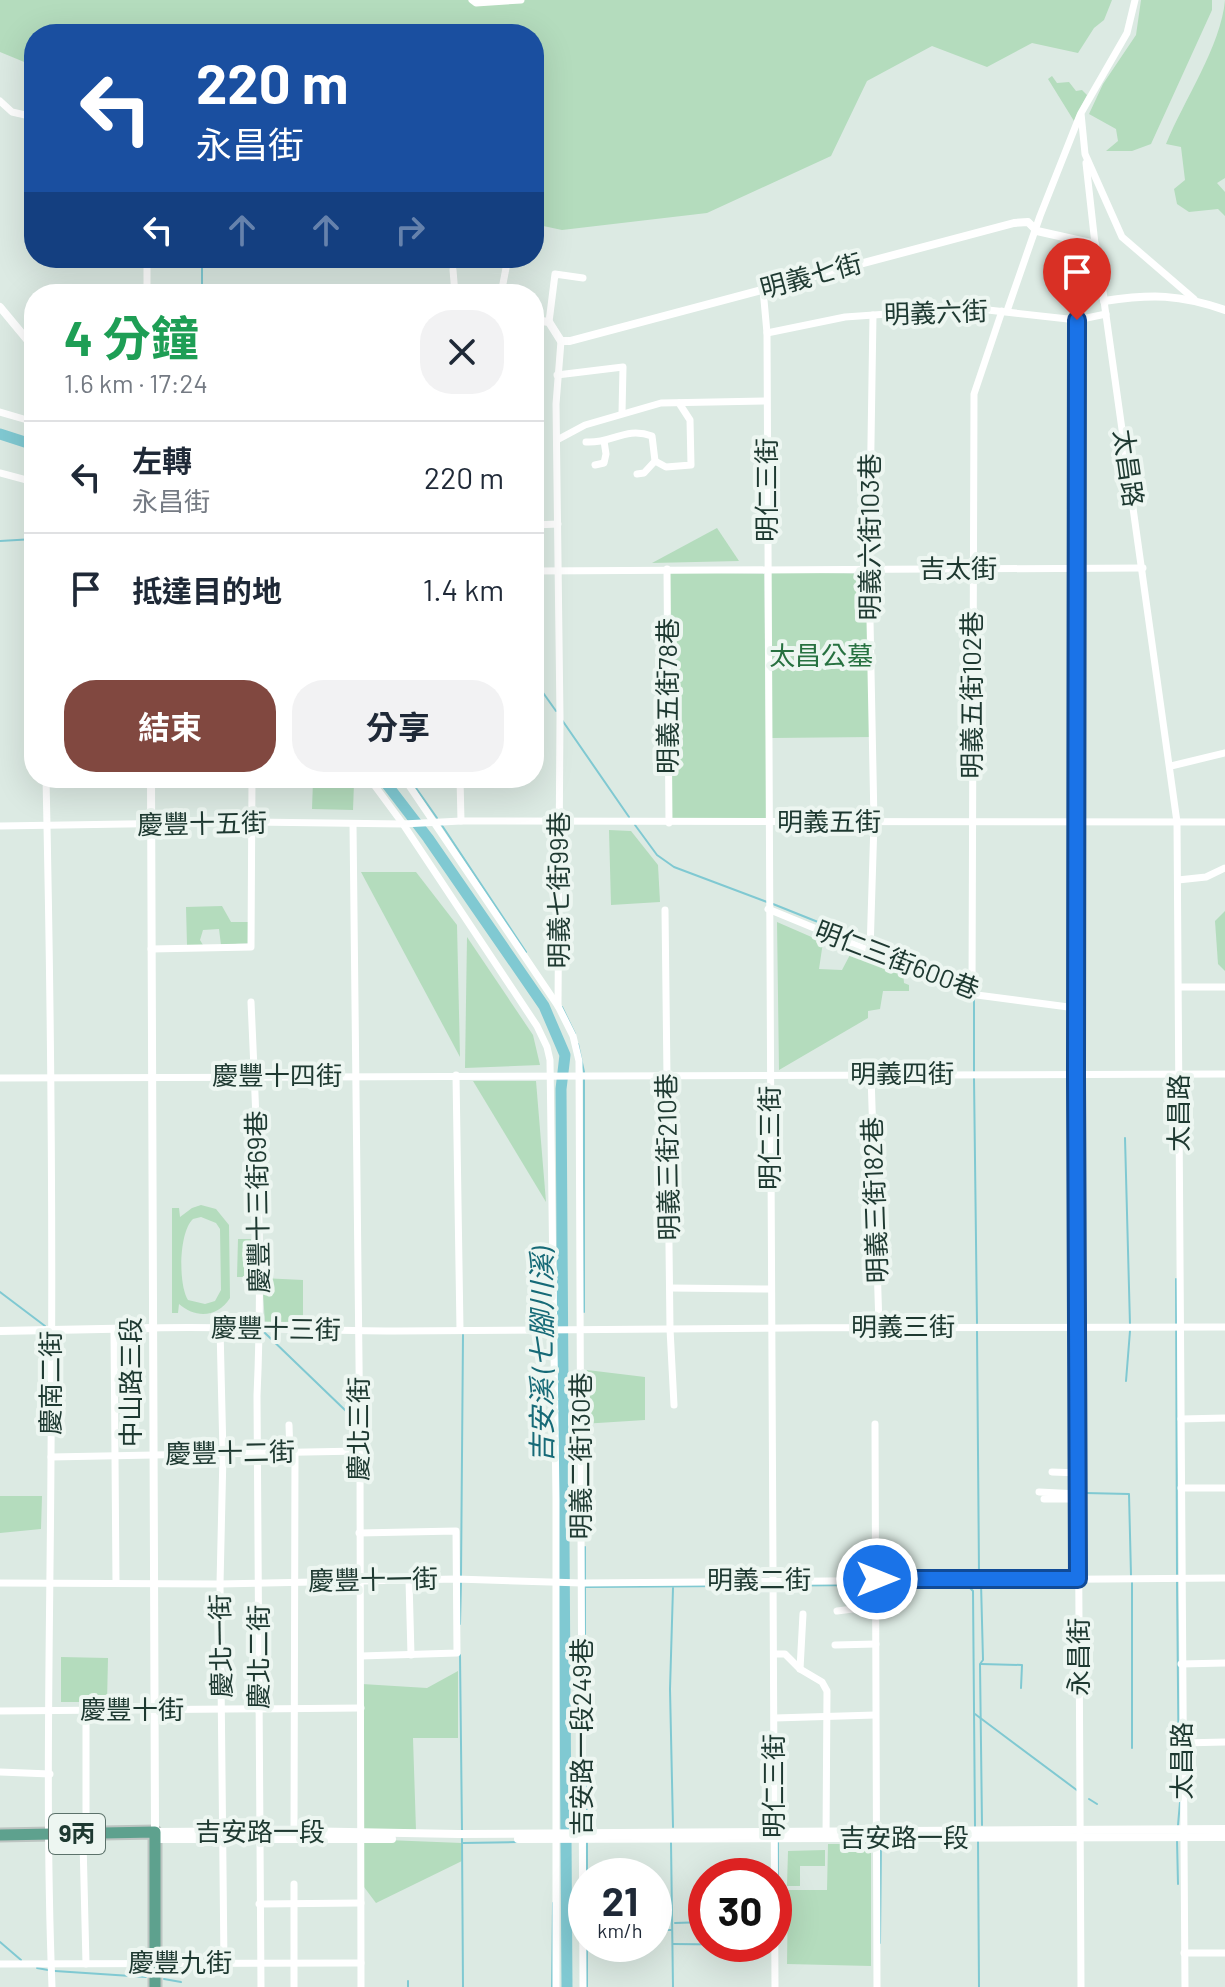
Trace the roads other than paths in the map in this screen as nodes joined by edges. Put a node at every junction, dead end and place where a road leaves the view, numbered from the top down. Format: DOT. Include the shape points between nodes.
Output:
graph roads {
  1 [pos="472,0"];
  2 [pos="521,0"];
  3 [pos="1135,0"];
  4 [pos="0,101"];
  5 [pos="1081,113"];
  6 [pos="24,115"];
  7 [pos="1085,154"];
  8 [pos="1037,231"];
  9 [pos="1095,244"];
  10 [pos="506,268"];
  11 [pos="453,270"];
  12 [pos="583,278"];
  13 [pos="454,284"];
  14 [pos="503,284"];
  15 [pos="763,289"];
  16 [pos="1194,299"];
  17 [pos="1104,301"];
  18 [pos="0,307"];
  19 [pos="1225,310"];
  20 [pos="1005,311"];
  21 [pos="1106,314"];
  22 [pos="873,315"];
  23 [pos="1077,320"];
  24 [pos="544,321"];
  25 [pos="549,322"];
  26 [pos="767,333"];
  27 [pos="24,336"];
  28 [pos="561,341"];
  29 [pos="557,375"];
  30 [pos="766,401"];
  31 [pos="679,403"];
  32 [pos="0,412"];
  33 [pos="622,413"];
  34 [pos="24,419"];
  35 [pos="557,440"];
  36 [pos="604,441"];
  37 [pos="586,442"];
  38 [pos="655,461"];
  39 [pos="595,465"];
  40 [pos="0,473"];
  41 [pos="637,474"];
  42 [pos="24,479"];
  43 [pos="558,524"];
  44 [pos="544,525"];
  45 [pos="972,568"];
  46 [pos="1143,568"];
  47 [pos="667,569"];
  48 [pos="767,569"];
  49 [pos="869,569"];
  50 [pos="557,570"];
  51 [pos="1077,570"];
  52 [pos="544,571"];
  53 [pos="1225,753"];
  54 [pos="1171,766"];
  55 [pos="46,788"];
  56 [pos="151,788"];
  57 [pos="252,788"];
  58 [pos="376,788"];
  59 [pos="411,788"];
  60 [pos="460,788"];
  61 [pos="461,821"];
  62 [pos="253,822"];
  63 [pos="874,822"];
  64 [pos="973,822"];
  65 [pos="1177,822"];
  66 [pos="1225,822"];
  67 [pos="434,823"];
  68 [pos="559,823"];
  69 [pos="669,823"];
  70 [pos="768,823"];
  71 [pos="1076,823"];
  72 [pos="353,824"];
  73 [pos="403,824"];
  74 [pos="47,825"];
  75 [pos="151,825"];
  76 [pos="0,826"];
  77 [pos="1225,868"];
  78 [pos="1178,880"];
  79 [pos="768,905"];
  80 [pos="665,910"];
  81 [pos="151,949"];
  82 [pos="870,951"];
  83 [pos="1179,987"];
  84 [pos="1225,987"];
  85 [pos="972,992"];
  86 [pos="251,1002"];
  87 [pos="558,1006"];
  88 [pos="1076,1008"];
  89 [pos="552,1074"];
  90 [pos="770,1074"];
  91 [pos="1076,1074"];
  92 [pos="1225,1074"];
  93 [pos="456,1075"];
  94 [pos="576,1075"];
  95 [pos="668,1075"];
  96 [pos="871,1075"];
  97 [pos="1179,1075"];
  98 [pos="152,1076"];
  99 [pos="256,1076"];
  100 [pos="355,1076"];
  101 [pos="0,1078"];
  102 [pos="50,1078"];
  103 [pos="670,1288"];
  104 [pos="771,1289"];
  105 [pos="879,1326"];
  106 [pos="260,1327"];
  107 [pos="1079,1327"];
  108 [pos="1181,1327"];
  109 [pos="1225,1327"];
  110 [pos="153,1328"];
  111 [pos="220,1328"];
  112 [pos="114,1329"];
  113 [pos="670,1329"];
  114 [pos="772,1329"];
  115 [pos="460,1330"];
  116 [pos="553,1330"];
  117 [pos="580,1330"];
  118 [pos="0,1331"];
  119 [pos="50,1331"];
  120 [pos="358,1331"];
  121 [pos="674,1405"];
  122 [pos="1225,1418"];
  123 [pos="1181,1419"];
  124 [pos="875,1424"];
  125 [pos="289,1425"];
  126 [pos="360,1451"];
  127 [pos="259,1453"];
  128 [pos="292,1453"];
  129 [pos="153,1454"];
  130 [pos="223,1454"];
  131 [pos="114,1455"];
  132 [pos="51,1457"];
  133 [pos="1052,1472"];
  134 [pos="1079,1473"];
  135 [pos="1181,1488"];
  136 [pos="1225,1488"];
  137 [pos="1041,1496"];
  138 [pos="1079,1497"];
  139 [pos="359,1533"];
  140 [pos="1181,1577"];
  141 [pos="1225,1578"];
  142 [pos="456,1579"];
  143 [pos="877,1579"];
  144 [pos="1078,1579"];
  145 [pos="409,1580"];
  146 [pos="258,1581"];
  147 [pos="360,1581"];
  148 [pos="554,1581"];
  149 [pos="293,1582"];
  150 [pos="773,1582"];
  151 [pos="0,1583"];
  152 [pos="116,1583"];
  153 [pos="582,1583"];
  154 [pos="49,1584"];
  155 [pos="154,1584"];
  156 [pos="220,1584"];
  157 [pos="876,1606"];
  158 [pos="837,1611"];
  159 [pos="803,1614"];
  160 [pos="876,1644"];
  161 [pos="835,1645"];
  162 [pos="774,1654"];
  163 [pos="411,1655"];
  164 [pos="361,1656"];
  165 [pos="1225,1663"];
  166 [pos="1181,1664"];
  167 [pos="800,1669"];
  168 [pos="293,1707"];
  169 [pos="258,1708"];
  170 [pos="361,1708"];
  171 [pos="86,1709"];
  172 [pos="154,1709"];
  173 [pos="221,1709"];
  174 [pos="0,1711"];
  175 [pos="49,1711"];
  176 [pos="875,1715"];
  177 [pos="827,1717"];
  178 [pos="775,1718"];
  179 [pos="1225,1742"];
  180 [pos="1182,1743"];
  181 [pos="0,1772"];
  182 [pos="50,1774"];
  183 [pos="1225,1829"];
  184 [pos="294,1831"];
  185 [pos="1183,1832"];
  186 [pos="877,1833"];
  187 [pos="259,1834"];
  188 [pos="826,1834"];
  189 [pos="224,1835"];
  190 [pos="1080,1835"];
  191 [pos="155,1836"];
  192 [pos="361,1836"];
  193 [pos="556,1836"];
  194 [pos="583,1836"];
  195 [pos="775,1836"];
  196 [pos="85,1837"];
  197 [pos="1225,1837"];
  198 [pos="0,1838"];
  199 [pos="49,1838"];
  200 [pos="294,1884"];
  201 [pos="294,1902"];
  202 [pos="361,1903"];
  203 [pos="259,1904"];
  204 [pos="1184,1953"];
  205 [pos="1225,1953"];
  206 [pos="294,1961"];
  207 [pos="51,1963"];
  208 [pos="155,1963"];
  209 [pos="260,1963"];
  210 [pos="361,1963"];
  211 [pos="0,1964"];
  212 [pos="86,1964"];
  213 [pos="224,1964"];
  214 [pos="52,1987"];
  215 [pos="155,1987"];
  216 [pos="261,1987"];
  217 [pos="294,1987"];
  218 [pos="361,1987"];
  219 [pos="556,1987"];
  220 [pos="583,1987"];
  221 [pos="775,1987"];
  222 [pos="877,1987"];
  223 [pos="1081,1987"];
  224 [pos="1185,1987"];
  1 -- 2 [label="street"];
  3 -- 5 [label="street, 明義五街102巷" via="1127,33"];
  4 -- 6 [label="street"];
  5 -- 7 [label="street"];
  5 -- 8 [label="street, 明義五街102巷"];
  7 -- 9 [label="street"];
  7 -- 16 [label="street" via="1122,237"];
  8 -- 9 [label="street, 明義七街"];
  8 -- 15 [label="street, 明義七街" via="1028,222 1014,223"];
  8 -- 20 [label="street, 明義五街102巷"];
  9 -- 17 [label="street, 太昌路"];
  10 -- 14 [label="street"];
  11 -- 13 [label="street"];
  12 -- 25 [label="street" via="555,274"];
  15 -- 26 [label="street, 明仁三街"];
  15 -- 28 [label="street, 明義七街"];
  16 -- 17 [label="street" via="1151,294"];
  16 -- 19 [label="street"];
  17 -- 21 [label="street, 太昌路"];
  18 -- 27 [label="street"];
  20 -- 22 [label="street, 明義六街"];
  20 -- 23 [label="street, 明義六街"];
  20 -- 45 [label="street, 明義五街102巷" via="974,394"];
  21 -- 23 [label="street, 明義六街"];
  21 -- 46 [label="street, 太昌路"];
  22 -- 26 [label="street, 明義六街"];
  22 -- 49 [label="street, 明義六街103巷"];
  23 -- 51 [label="street, 永昌街"];
  24 -- 25 [label="street"];
  25 -- 28 [label="street"];
  26 -- 30 [label="street, 明仁三街"];
  28 -- 29 [label="street, 明義七街99巷"];
  29 -- 33 [label="street" via="623,367"];
  29 -- 35 [label="street, 明義七街99巷"];
  30 -- 31 [label="street"];
  30 -- 48 [label="street, 明仁三街"];
  31 -- 33 [label="street"];
  31 -- 38 [label="street" via="690,420 691,465 666,467"];
  32 -- 34 [label="street"];
  33 -- 35 [label="street"];
  35 -- 43 [label="street, 明義七街99巷"];
  36 -- 37 [label="street"];
  36 -- 38 [label="street" via="634,431 652,436"];
  36 -- 39 [label="street" via="604,463"];
  38 -- 41 [label="street"];
  40 -- 42 [label="street"];
  43 -- 44 [label="street"];
  43 -- 50 [label="street, 明義七街99巷"];
  45 -- 49 [label="street, 吉太街"];
  45 -- 51 [label="street, 吉太街"];
  45 -- 64 [label="street, 明義五街102巷"];
  46 -- 51 [label="street, 吉太街"];
  46 -- 54 [label="street, 太昌路"];
  47 -- 48 [label="street, 吉太街"];
  47 -- 50 [label="street, 吉太街"];
  47 -- 69 [label="street, 明義五街78巷"];
  48 -- 49 [label="street, 吉太街"];
  48 -- 70 [label="street, 明仁三街"];
  49 -- 63 [label="street, 明義六街103巷"];
  50 -- 52 [label="street, 吉太街"];
  50 -- 68 [label="street, 明義七街99巷"];
  51 -- 71 [label="street, 永昌街"];
  53 -- 54 [label="street"];
  54 -- 65 [label="street, 太昌路"];
  55 -- 74 [label="street, 慶南二街"];
  56 -- 75 [label="street, 中山路三段"];
  57 -- 62 [label="street"];
  58 -- 73 [label="street"];
  59 -- 67 [label="street, 明義二街130巷"];
  60 -- 61 [label="street"];
  61 -- 67 [label="street, 明義五街"];
  61 -- 68 [label="street, 明義五街"];
  62 -- 72 [label="street, 慶豐十五街"];
  62 -- 75 [label="street, 慶豐十五街"];
  62 -- 81 [label="street" via="251,947"];
  63 -- 64 [label="street, 明義五街"];
  63 -- 70 [label="street, 明義五街"];
  63 -- 82 [label="street, 明義六街103巷"];
  64 -- 71 [label="street, 明義五街"];
  64 -- 85 [label="street, 明義五街102巷"];
  65 -- 66 [label="street, 明義五街"];
  65 -- 71 [label="street, 明義五街"];
  65 -- 78 [label="street, 太昌路"];
  67 -- 73 [label="street, 明義五街"];
  67 -- 87 [label="street, 明義二街130巷"];
  68 -- 69 [label="street, 明義五街"];
  68 -- 87 [label="street, 明義七街99巷"];
  69 -- 70 [label="street, 明義五街"];
  70 -- 79 [label="street, 明仁三街"];
  71 -- 88 [label="street, 永昌街"];
  72 -- 73 [label="street, 慶豐十五街"];
  72 -- 100 [label="street, 慶北三街"];
  73 -- 89 [label="street" via="537,1026"];
  74 -- 75 [label="street, 慶豐十五街"];
  74 -- 76 [label="street, 慶豐十五街"];
  74 -- 102 [label="street, 慶南二街"];
  75 -- 81 [label="street, 中山路三段"];
  77 -- 78 [label="street" via="1206,877"];
  78 -- 83 [label="street, 太昌路"];
  79 -- 82 [label="street, 明仁三街600巷"];
  79 -- 90 [label="street, 明仁三街"];
  80 -- 95 [label="street, 明義三街210巷"];
  81 -- 98 [label="street, 中山路三段"];
  82 -- 85 [label="street, 明仁三街600巷"];
  83 -- 84 [label="street"];
  83 -- 97 [label="street, 太昌路"];
  85 -- 88 [label="street, 明仁三街600巷"];
  86 -- 99 [label="street, 慶豐十三街69巷"];
  87 -- 94 [label="street, 明義二街130巷" via="573,1036 579,1061"];
  88 -- 91 [label="street, 永昌街"];
  89 -- 93 [label="street, 慶豐十四街"];
  89 -- 94 [label="street, 明義四街"];
  89 -- 116 [label="street"];
  90 -- 95 [label="street, 明義四街"];
  90 -- 96 [label="street, 明義四街"];
  90 -- 104 [label="street, 明仁三街"];
  91 -- 96 [label="street, 明義四街"];
  91 -- 97 [label="street, 明義四街"];
  91 -- 107 [label="street, 永昌街"];
  92 -- 97 [label="street, 明義四街"];
  93 -- 100 [label="street, 慶豐十四街"];
  93 -- 115 [label="street"];
  94 -- 95 [label="street, 明義四街"];
  94 -- 117 [label="street, 明義二街130巷"];
  95 -- 103 [label="street, 明義三街210巷"];
  96 -- 105 [label="street, 明義三街182巷"];
  97 -- 108 [label="street, 太昌路"];
  98 -- 99 [label="street, 慶豐十四街"];
  98 -- 102 [label="street, 慶豐十四街"];
  98 -- 110 [label="street, 中山路三段"];
  99 -- 100 [label="street, 慶豐十四街"];
  99 -- 106 [label="street, 慶豐十三街69巷"];
  100 -- 120 [label="street, 慶北三街"];
  101 -- 102 [label="street, 慶豐十四街"];
  102 -- 119 [label="street, 慶南二街"];
  103 -- 104 [label="street"];
  103 -- 113 [label="street, 明義三街210巷"];
  104 -- 114 [label="street, 明仁三街"];
  105 -- 107 [label="street, 明義三街"];
  105 -- 114 [label="street, 明義三街"];
  106 -- 111 [label="street, 慶豐十三街"];
  106 -- 120 [label="street, 慶豐十三街"];
  106 -- 127 [label="street, 慶北二街"];
  107 -- 108 [label="street, 明義三街"];
  107 -- 134 [label="street, 永昌街"];
  108 -- 109 [label="street, 明義三街"];
  108 -- 123 [label="street, 太昌路"];
  110 -- 111 [label="street, 慶豐十三街"];
  110 -- 112 [label="street, 慶豐十三街"];
  110 -- 129 [label="street, 中山路三段"];
  111 -- 130 [label="street, 慶北一街"];
  112 -- 119 [label="street, 慶豐十三街"];
  112 -- 131 [label="street"];
  113 -- 114 [label="street, 明義三街"];
  113 -- 117 [label="street, 明義三街"];
  113 -- 121 [label="street, 明義三街210巷"];
  114 -- 150 [label="street, 明仁三街"];
  115 -- 116 [label="street, 慶豐十三街"];
  115 -- 120 [label="street, 慶豐十三街"];
  116 -- 117 [label="street, 明義三街"];
  116 -- 148 [label="street"];
  117 -- 153 [label="street, 明義二街130巷"];
  118 -- 119 [label="street, 慶豐十三街"];
  119 -- 132 [label="street, 慶南二街"];
  120 -- 126 [label="street, 慶北三街"];
  122 -- 123 [label="street"];
  123 -- 135 [label="street, 太昌路"];
  124 -- 143 [label="street"];
  125 -- 128 [label="street"];
  126 -- 128 [label="street, 慶豐十二街"];
  126 -- 139 [label="street, 慶北三街"];
  127 -- 128 [label="street, 慶豐十二街"];
  127 -- 130 [label="street, 慶豐十二街"];
  127 -- 146 [label="street, 慶北二街"];
  128 -- 149 [label="street"];
  129 -- 130 [label="street, 慶豐十二街"];
  129 -- 131 [label="street, 慶豐十二街"];
  129 -- 155 [label="street, 中山路三段"];
  130 -- 156 [label="street, 慶北一街"];
  131 -- 132 [label="street, 慶豐十二街"];
  131 -- 152 [label="street"];
  132 -- 154 [label="street, 慶南二街"];
  133 -- 134 [label="street"];
  134 -- 138 [label="street, 永昌街"];
  135 -- 136 [label="street"];
  135 -- 140 [label="street, 太昌路"];
  137 -- 138 [label="street"];
  138 -- 144 [label="street, 永昌街"];
  139 -- 142 [label="street" via="456,1531"];
  139 -- 147 [label="street, 慶北三街"];
  140 -- 141 [label="street, 明義二街"];
  140 -- 144 [label="street, 明義二街"];
  140 -- 166 [label="street, 太昌路"];
  142 -- 145 [label="street, 慶豐十一街"];
  142 -- 148 [label="street, 慶豐十一街"];
  142 -- 163 [label="street" via="457,1653"];
  143 -- 144 [label="street, 明義二街"];
  143 -- 150 [label="street, 明義二街"];
  143 -- 157 [label="street"];
  144 -- 190 [label="street, 永昌街"];
  145 -- 147 [label="street, 慶豐十一街"];
  145 -- 163 [label="street"];
  146 -- 149 [label="street, 慶豐十一街"];
  146 -- 156 [label="street, 慶豐十一街"];
  146 -- 169 [label="street, 慶北二街"];
  147 -- 149 [label="street, 慶豐十一街"];
  147 -- 164 [label="street, 慶北三街"];
  148 -- 153 [label="street, 慶豐十一街"];
  148 -- 193 [label="street"];
  149 -- 168 [label="street"];
  150 -- 153 [label="street, 明義二街"];
  150 -- 162 [label="street, 明仁三街"];
  151 -- 154 [label="street, 慶豐十一街"];
  152 -- 154 [label="street, 慶豐十一街"];
  152 -- 155 [label="street, 慶豐十一街"];
  153 -- 194 [label="street, 吉安路一段249巷"];
  154 -- 175 [label="street, 慶南二街"];
  155 -- 156 [label="street, 慶豐十一街"];
  155 -- 172 [label="street, 中山路三段"];
  156 -- 173 [label="street, 慶北一街"];
  157 -- 158 [label="street"];
  157 -- 160 [label="street"];
  159 -- 167 [label="street"];
  160 -- 161 [label="street"];
  160 -- 176 [label="street"];
  162 -- 167 [label="street" via="785,1654"];
  162 -- 178 [label="street, 明仁三街"];
  163 -- 164 [label="street"];
  164 -- 170 [label="street, 慶北三街"];
  165 -- 166 [label="street"];
  166 -- 180 [label="street, 太昌路"];
  167 -- 177 [label="street" via="822,1682"];
  168 -- 169 [label="street, 慶豐十街"];
  168 -- 170 [label="street, 慶豐十街"];
  168 -- 184 [label="street"];
  169 -- 173 [label="street, 慶豐十街"];
  169 -- 187 [label="street, 慶北二街"];
  170 -- 192 [label="street, 慶北三街"];
  171 -- 172 [label="street, 慶豐十街"];
  171 -- 175 [label="street, 慶豐十街"];
  171 -- 196 [label="street"];
  172 -- 173 [label="street, 慶豐十街"];
  172 -- 191 [label="street, 中山路三段"];
  173 -- 189 [label="street, 慶北一街"];
  174 -- 175 [label="street, 慶豐十街"];
  175 -- 182 [label="street, 慶南二街"];
  176 -- 177 [label="street"];
  176 -- 186 [label="street"];
  177 -- 178 [label="street"];
  177 -- 188 [label="street"];
  178 -- 195 [label="street, 明仁三街"];
  179 -- 180 [label="street"];
  180 -- 185 [label="street, 太昌路"];
  181 -- 182 [label="street"];
  182 -- 199 [label="street, 慶南二街"];
  183 -- 185 [label="street, 吉安路一段"];
  184 -- 187 [label="street, 吉安路一段"];
  184 -- 192 [label="street, 吉安路一段"];
  185 -- 190 [label="street, 吉安路一段"];
  185 -- 197 [label="street, 吉安路一段"];
  185 -- 204 [label="street, 太昌路"];
  186 -- 188 [label="street, 吉安路一段"];
  186 -- 190 [label="street, 吉安路一段"];
  186 -- 222 [label="street"];
  187 -- 189 [label="street, 吉安路一段"];
  187 -- 203 [label="street, 慶北二街"];
  188 -- 195 [label="street, 吉安路一段"];
  189 -- 191 [label="street, 吉安路一段"];
  189 -- 213 [label="street, 慶北一街"];
  190 -- 223 [label="street, 永昌街"];
  191 -- 196 [label="main road, 9丙"];
  191 -- 208 [label="main road, 中山路三段"];
  192 -- 193 [label="street, 吉安路一段"];
  192 -- 202 [label="street, 慶北三街"];
  193 -- 194 [label="street, 吉安路一段"];
  193 -- 219 [label="street"];
  194 -- 195 [label="street, 吉安路一段"];
  194 -- 220 [label="street, 吉安路一段249巷"];
  195 -- 221 [label="street, 明仁三街"];
  196 -- 199 [label="main road, 9丙"];
  196 -- 212 [label="street"];
  198 -- 199 [label="main road, 9丙"];
  199 -- 207 [label="street, 慶南二街"];
  200 -- 201 [label="street"];
  201 -- 202 [label="street"];
  201 -- 203 [label="street"];
  201 -- 206 [label="street"];
  202 -- 210 [label="street, 慶北三街"];
  203 -- 209 [label="street, 慶北二街"];
  204 -- 205 [label="street"];
  204 -- 224 [label="street, 太昌路"];
  206 -- 209 [label="street, 慶豐九街"];
  206 -- 210 [label="street, 慶豐九街"];
  206 -- 217 [label="street"];
  207 -- 211 [label="street, 慶豐九街"];
  207 -- 212 [label="street, 慶豐九街"];
  207 -- 214 [label="street, 慶南二街"];
  208 -- 212 [label="street, 慶豐九街"];
  208 -- 213 [label="street, 慶豐九街"];
  208 -- 215 [label="main road, 中山路三段"];
  209 -- 213 [label="street, 慶豐九街"];
  209 -- 216 [label="street, 慶北二街"];
  210 -- 218 [label="street, 慶北三街"];
}
